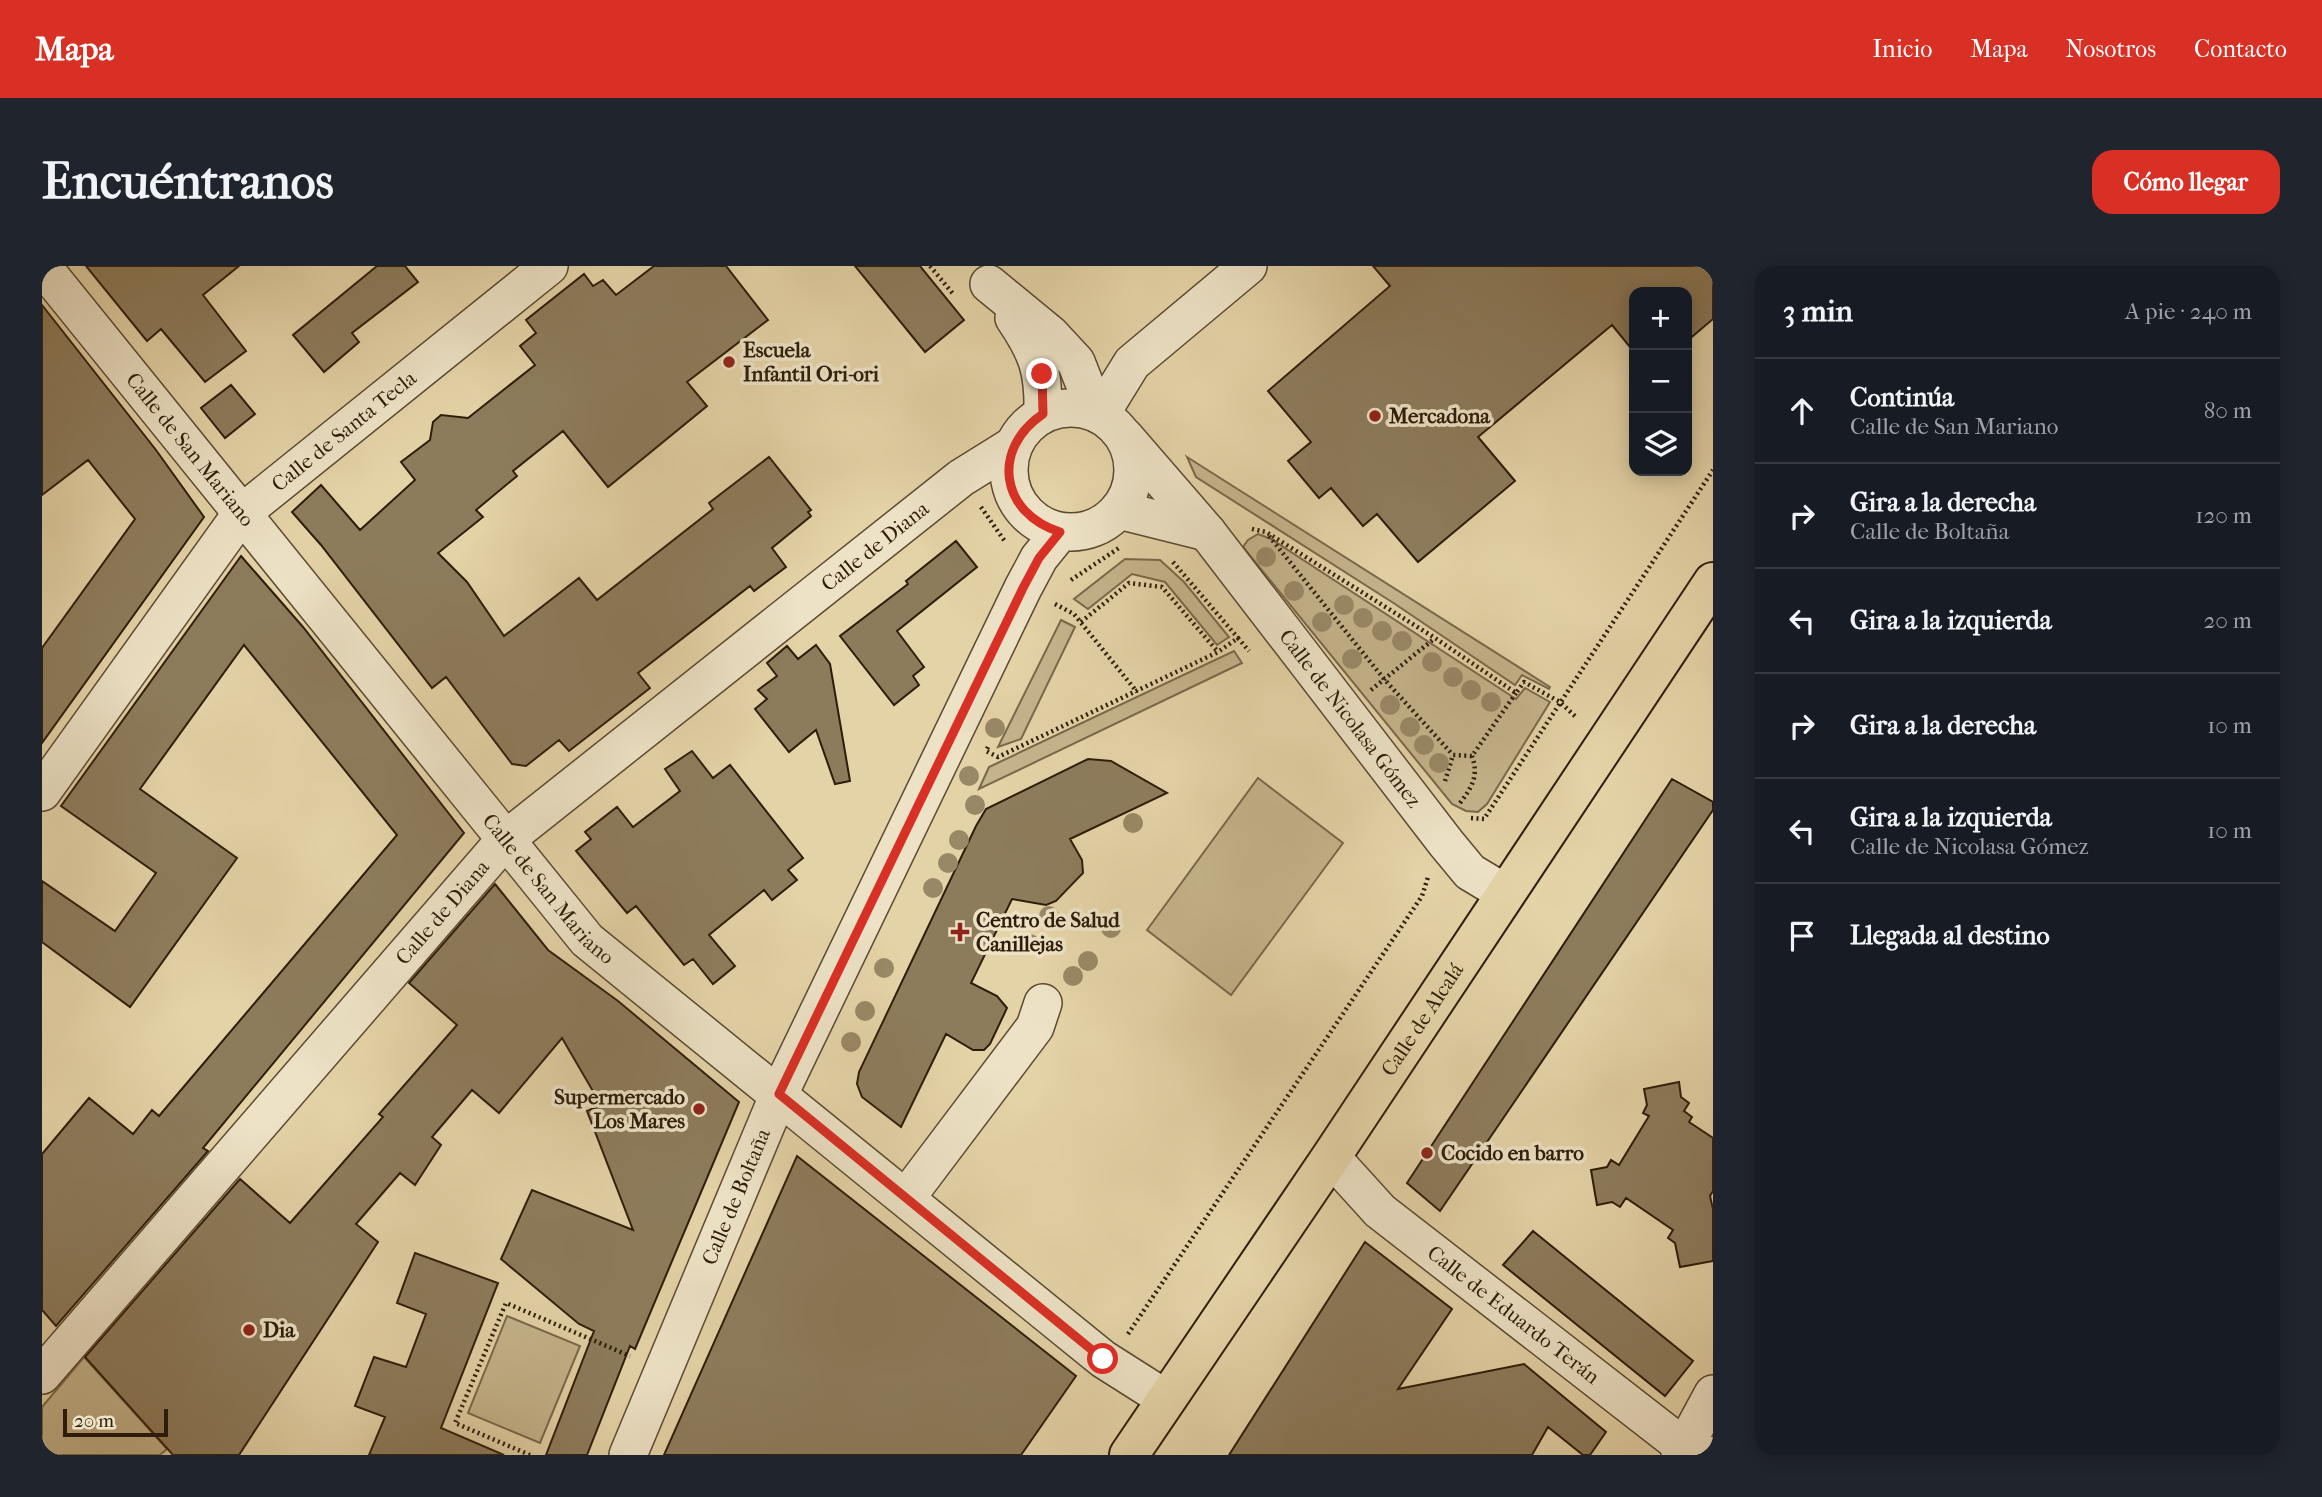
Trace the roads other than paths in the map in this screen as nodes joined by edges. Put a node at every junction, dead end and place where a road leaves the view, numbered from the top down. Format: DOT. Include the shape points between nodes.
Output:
graph roads {
  1 [pos="42,266"];
  2 [pos="549,266"];
  3 [pos="1248,266"];
  4 [pos="982,275"];
  5 [pos="1043,414"];
  6 [pos="1107,421"];
  7 [pos="1014,446"];
  8 [pos="1119,510"];
  9 [pos="242,513"];
  10 [pos="1060,532"];
  11 [pos="1207,532"];
  12 [pos="1713,582"];
  13 [pos="42,792"];
  14 [pos="505,840"];
  15 [pos="1505,893"];
  16 [pos="1043,1003"];
  17 [pos="779,1094"];
  18 [pos="1331,1157"];
  19 [pos="906,1198"];
  20 [pos="42,1375"];
  21 [pos="1713,1394"];
  22 [pos="1166,1399"];
  23 [pos="1690,1452"];
  24 [pos="628,1455"];
  25 [pos="1129,1455"];
  1 -- 9 [label="street, Calle de San Mariano"];
  2 -- 9 [label="street, Calle de Santa Tecla"];
  3 -- 6 [label="street" via="1132,363"];
  4 -- 5 [label="street, Calle de Nicolasa Gómez" via="1035,349 1042,374"];
  4 -- 6 [label="street, Calle de Nicolasa Gómez" via="1076,362"];
  5 -- 6 [label="street" via="1078,408"];
  5 -- 7 [label="street" via="1021,433"];
  6 -- 8 [label="street" via="1131,454 1129,493"];
  6 -- 11 [label="street, Calle de Nicolasa Gómez"];
  7 -- 10 [label="street" via="1009,469 1012,493 1031,519"];
  7 -- 14 [label="street, Calle de Diana" via="961,478"];
  8 -- 10 [label="street" via="1093,529"];
  8 -- 11 [label="street" via="1155,528"];
  9 -- 13 [label="street, Calle de Santa Tecla"];
  9 -- 14 [label="street, Calle de San Mariano"];
  10 -- 17 [label="street, Calle de Boltaña" via="1039,558 1039,596"];
  11 -- 15 [label="street, Calle de Nicolasa Gómez" via="1446,843 1470,872"];
  12 -- 15 [label="main road, Calle de Alcalá"];
  14 -- 17 [label="street, Calle de San Mariano" via="587,940"];
  14 -- 20 [label="street, Calle de Diana"];
  15 -- 18 [label="main road, Calle de Alcalá"];
  16 -- 19 [label="street" via="1035,1027"];
  17 -- 19 [label="street, Calle de San Mariano"];
  17 -- 24 [label="street, Calle de Boltaña"];
  18 -- 22 [label="main road, Calle de Alcalá"];
  18 -- 23 [label="street, Calle de Eduardo Terán" via="1380,1211"];
  19 -- 22 [label="street, Calle de San Mariano" via="1103,1359"];
  21 -- 23 [label="street"];
  22 -- 25 [label="main road, Calle de Alcalá"];
}
